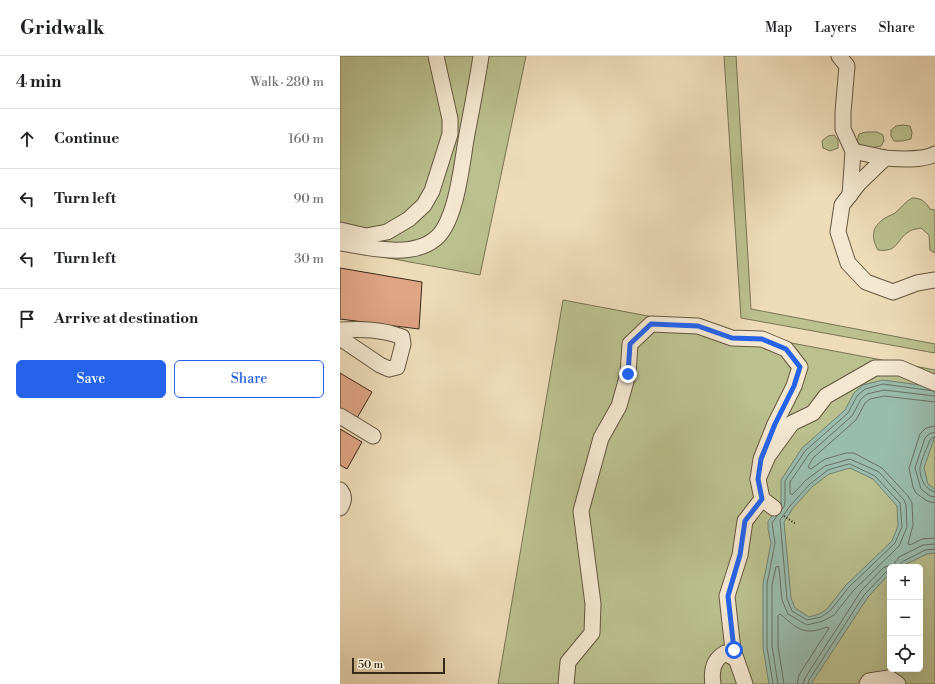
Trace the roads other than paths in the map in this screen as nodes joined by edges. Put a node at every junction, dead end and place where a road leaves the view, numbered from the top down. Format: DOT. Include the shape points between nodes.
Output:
graph roads {
  1 [pos="436,56"];
  2 [pos="481,56"];
  3 [pos="839,56"];
  4 [pos="853,151"];
  5 [pos="935,154"];
  6 [pos="885,158"];
  7 [pos="850,195"];
  8 [pos="340,230"];
  9 [pos="340,242"];
  10 [pos="935,280"];
  11 [pos="340,330"];
  12 [pos="340,338"];
  13 [pos="933,382"];
  14 [pos="340,416"];
  15 [pos="373,436"];
  16 [pos="758,479"];
  17 [pos="340,490"];
  18 [pos="340,508"];
  19 [pos="736,659"];
  20 [pos="566,684"];
  21 [pos="713,684"];
  22 [pos="745,684"];
  23 [pos="868,684"];
  24 [pos="898,684"];
  1 -- 8 [label="street" via="450,119 450,134 432,191 424,205 409,219 387,232 366,236"];
  2 -- 9 [label="street" via="456,198 442,232 434,240 407,250 376,249"];
  3 -- 4 [label="street" via="847,66 844,129"];
  4 -- 6 [label="street"];
  4 -- 7 [label="street"];
  5 -- 6 [label="street" via="909,159"];
  6 -- 7 [label="street"];
  7 -- 10 [label="street" via="842,205 838,232 848,263 866,282 893,292 916,283"];
  11 -- 12 [label="street" via="361,329 402,336 403,344 397,367 389,370"];
  13 -- 16 [label="street" via="900,368 875,368 826,396 813,413 792,423 768,456"];
  14 -- 15 [label="street"];
  16 -- 19 [label="street" via="768,504 745,521 740,555 728,596"];
  16 -- 20 [label="street" via="761,459 800,367 786,349 762,339 732,338 698,326 651,324 630,344 628,374 619,406 601,438 581,511 593,604 592,633 568,662"];
  17 -- 18 [label="street" via="344,502"];
  19 -- 21 [label="street" via="725,654 718,658 714,663"];
  19 -- 22 [label="street"];
  23 -- 24 [label="street" via="869,681 889,678"];
}
